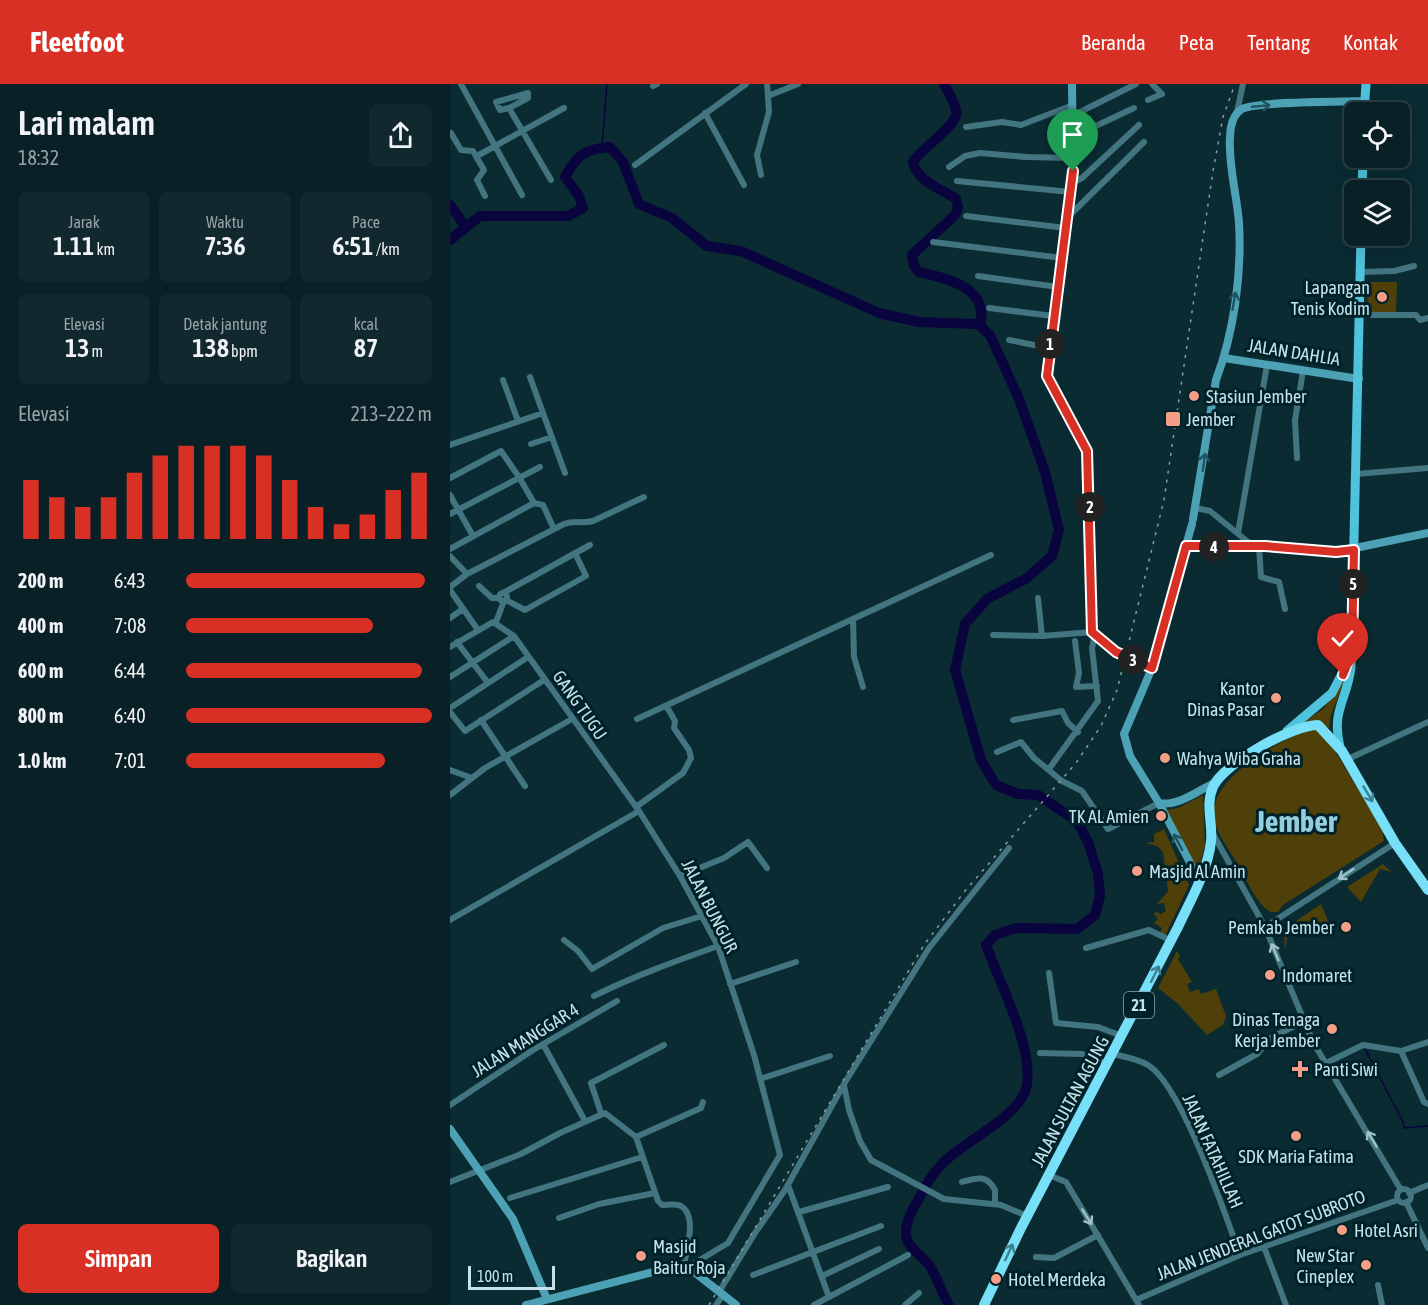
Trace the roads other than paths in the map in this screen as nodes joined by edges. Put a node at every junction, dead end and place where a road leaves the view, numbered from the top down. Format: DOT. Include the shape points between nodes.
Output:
graph roads {
  1 [pos="461,84"];
  2 [pos="746,84"];
  3 [pos="767,84"];
  4 [pos="798,84"];
  5 [pos="1072,84"];
  6 [pos="1136,84"];
  7 [pos="1152,84"];
  8 [pos="1243,84"];
  9 [pos="1366,84"];
  10 [pos="768,96"];
  11 [pos="1148,100"];
  12 [pos="1365,100"];
  13 [pos="1073,105"];
  14 [pos="509,108"];
  15 [pos="564,108"];
  16 [pos="1134,108"];
  17 [pos="705,112"];
  18 [pos="1237,113"];
  19 [pos="1074,115"];
  20 [pos="1139,125"];
  21 [pos="966,127"];
  22 [pos="1074,128"];
  23 [pos="522,131"];
  24 [pos="451,133"];
  25 [pos="1144,142"];
  26 [pos="495,146"];
  27 [pos="477,156"];
  28 [pos="1073,158"];
  29 [pos="635,165"];
  30 [pos="949,167"];
  31 [pos="761,176"];
  32 [pos="551,180"];
  33 [pos="957,181"];
  34 [pos="744,185"];
  35 [pos="1071,188"];
  36 [pos="522,195"];
  37 [pos="485,196"];
  38 [pos="966,216"];
  39 [pos="1068,217"];
  40 [pos="1066,228"];
  41 [pos="933,242"];
  42 [pos="1361,246"];
  43 [pos="1062,258"];
  44 [pos="1414,266"];
  45 [pos="1360,272"];
  46 [pos="978,276"];
  47 [pos="1058,287"];
  48 [pos="990,308"];
  49 [pos="1360,315"];
  50 [pos="1053,316"];
  51 [pos="1428,318"];
  52 [pos="1010,340"];
  53 [pos="1049,348"];
  54 [pos="1224,358"];
  55 [pos="1267,365"];
  56 [pos="1303,370"];
  57 [pos="530,377"];
  58 [pos="1359,379"];
  59 [pos="503,380"];
  60 [pos="543,412"];
  61 [pos="518,421"];
  62 [pos="552,437"];
  63 [pos="531,444"];
  64 [pos="450,445"];
  65 [pos="1297,458"];
  66 [pos="540,467"];
  67 [pos="1428,468"];
  68 [pos="565,473"];
  69 [pos="1356,474"];
  70 [pos="519,477"];
  71 [pos="450,478"];
  72 [pos="450,495"];
  73 [pos="644,497"];
  74 [pos="534,503"];
  75 [pos="459,508"];
  76 [pos="1196,508"];
  77 [pos="450,514"];
  78 [pos="554,529"];
  79 [pos="1238,533"];
  80 [pos="1428,533"];
  81 [pos="473,536"];
  82 [pos="590,545"];
  83 [pos="1186,546"];
  84 [pos="1256,546"];
  85 [pos="450,549"];
  86 [pos="1354,550"];
  87 [pos="575,553"];
  88 [pos="992,555"];
  89 [pos="450,556"];
  90 [pos="463,577"];
  91 [pos="479,586"];
  92 [pos="450,589"];
  93 [pos="503,598"];
  94 [pos="1038,598"];
  95 [pos="463,609"];
  96 [pos="1285,609"];
  97 [pos="450,618"];
  98 [pos="853,619"];
  99 [pos="494,622"];
  100 [pos="478,630"];
  101 [pos="1094,634"];
  102 [pos="993,635"];
  103 [pos="514,636"];
  104 [pos="1042,636"];
  105 [pos="1075,641"];
  106 [pos="457,642"];
  107 [pos="450,647"];
  108 [pos="1352,651"];
  109 [pos="528,657"];
  110 [pos="472,662"];
  111 [pos="1152,668"];
  112 [pos="450,677"];
  113 [pos="544,680"];
  114 [pos="488,683"];
  115 [pos="1097,686"];
  116 [pos="863,687"];
  117 [pos="667,707"];
  118 [pos="451,710"];
  119 [pos="572,719"];
  120 [pos="638,719"];
  121 [pos="481,720"];
  122 [pos="1012,720"];
  123 [pos="1428,722"];
  124 [pos="1078,732"];
  125 [pos="1280,736"];
  126 [pos="1340,747"];
  127 [pos="997,752"];
  128 [pos="506,756"];
  129 [pos="1348,759"];
  130 [pos="1049,769"];
  131 [pos="450,770"];
  132 [pos="472,778"];
  133 [pos="1216,782"];
  134 [pos="525,786"];
  135 [pos="450,795"];
  136 [pos="1160,803"];
  137 [pos="637,809"];
  138 [pos="1210,828"];
  139 [pos="1395,843"];
  140 [pos="1009,848"];
  141 [pos="767,868"];
  142 [pos="680,876"];
  143 [pos="1199,880"];
  144 [pos="1428,890"];
  145 [pos="702,916"];
  146 [pos="450,920"];
  147 [pos="1265,927"];
  148 [pos="564,940"];
  149 [pos="1172,941"];
  150 [pos="718,946"];
  151 [pos="1086,948"];
  152 [pos="796,962"];
  153 [pos="1049,973"];
  154 [pos="730,984"];
  155 [pos="594,996"];
  156 [pos="617,1001"];
  157 [pos="1305,1021"];
  158 [pos="1122,1037"];
  159 [pos="1428,1042"];
  160 [pos="543,1044"];
  161 [pos="664,1045"];
  162 [pos="1401,1051"];
  163 [pos="1040,1053"];
  164 [pos="830,1056"];
  165 [pos="1111,1059"];
  166 [pos="1326,1063"];
  167 [pos="1219,1075"];
  168 [pos="760,1078"];
  169 [pos="844,1084"];
  170 [pos="703,1102"];
  171 [pos="1428,1104"];
  172 [pos="450,1105"];
  173 [pos="601,1113"];
  174 [pos="585,1120"];
  175 [pos="450,1129"];
  176 [pos="635,1136"];
  177 [pos="642,1157"];
  178 [pos="481,1172"];
  179 [pos="1049,1175"];
  180 [pos="450,1182"];
  181 [pos="962,1182"];
  182 [pos="788,1185"];
  183 [pos="1428,1185"];
  184 [pos="888,1187"];
  185 [pos="1401,1190"];
  186 [pos="655,1193"];
  187 [pos="1409,1193"];
  188 [pos="510,1198"];
  189 [pos="1398,1200"];
  190 [pos="1406,1202"];
  191 [pos="995,1204"];
  192 [pos="799,1212"];
  193 [pos="1028,1216"];
  194 [pos="559,1218"];
  195 [pos="881,1226"];
  196 [pos="1098,1235"];
  197 [pos="1264,1247"];
  198 [pos="1428,1248"];
  199 [pos="879,1249"];
  200 [pos="813,1252"];
  201 [pos="1240,1255"];
  202 [pos="908,1256"];
  203 [pos="1036,1257"];
  204 [pos="686,1267"];
  205 [pos="753,1275"];
  206 [pos="822,1276"];
  207 [pos="1378,1286"];
  208 [pos="919,1293"];
  209 [pos="721,1294"];
  210 [pos="829,1297"];
  211 [pos="547,1299"];
  212 [pos="1137,1302"];
  213 [pos="987,1303"];
  214 [pos="532,1304"];
  215 [pos="716,1305"];
  216 [pos="736,1305"];
  217 [pos="814,1305"];
  218 [pos="905,1305"];
  219 [pos="1286,1305"];
  220 [pos="1382,1305"];
  1 -- 26 [label="street"];
  2 -- 17 [label="street"];
  3 -- 10 [label="street"];
  4 -- 10 [label="street"];
  5 -- 13 [label="street"];
  6 -- 19 [label="street"];
  7 -- 11 [label="street" via="1162,94"];
  8 -- 18 [label="street"];
  9 -- 12 [label="main road"];
  10 -- 31 [label="street" via="769,112 757,155"];
  18 -- 12 [label="street, one-way" via="1244,108"];
  13 -- 19 [label="street"];
  13 -- 21 [label="street" via="1021,125 1002,122"];
  14 -- 14 [label="street" via="500,110 496,100 528,93 528,98"];
  14 -- 23 [label="street"];
  15 -- 23 [label="street"];
  16 -- 22 [label="street" via="1098,125"];
  17 -- 29 [label="street"];
  17 -- 34 [label="street"];
  54 -- 18 [label="street, one-way" via="1238,280 1239,222 1230,137"];
  19 -- 22 [label="street"];
  20 -- 35 [label="street"];
  22 -- 28 [label="street"];
  23 -- 26 [label="street"];
  23 -- 32 [label="street"];
  24 -- 27 [label="street" via="461,150 473,151"];
  25 -- 39 [label="street"];
  26 -- 27 [label="street"];
  26 -- 36 [label="street"];
  27 -- 37 [label="street" via="484,170 477,180"];
  28 -- 30 [label="street" via="980,153 965,156"];
  28 -- 35 [label="street"];
  33 -- 35 [label="street"];
  35 -- 39 [label="street"];
  38 -- 40 [label="street"];
  39 -- 40 [label="street"];
  40 -- 43 [label="street"];
  41 -- 43 [label="street"];
  42 -- 45 [label="main road"];
  43 -- 47 [label="street"];
  44 -- 45 [label="street"];
  45 -- 49 [label="main road"];
  46 -- 47 [label="street"];
  47 -- 50 [label="street"];
  48 -- 50 [label="street"];
  49 -- 51 [label="street"];
  49 -- 58 [label="main road"];
  50 -- 53 [label="street"];
  52 -- 53 [label="street"];
  53 -- 101 [label="street" via="1047,376 1051,388 1087,451"];
  54 -- 55 [label="street, JALAN DAHLIA"];
  76 -- 54 [label="street, one-way" via="1216,380"];
  55 -- 56 [label="street, JALAN DAHLIA"];
  55 -- 79 [label="street"];
  56 -- 58 [label="street, JALAN DAHLIA"];
  56 -- 65 [label="street" via="1295,420"];
  57 -- 60 [label="street"];
  58 -- 69 [label="main road"];
  59 -- 61 [label="street"];
  60 -- 61 [label="street"];
  60 -- 62 [label="street"];
  61 -- 64 [label="street"];
  62 -- 63 [label="street"];
  62 -- 68 [label="street"];
  66 -- 70 [label="street"];
  67 -- 69 [label="street"];
  69 -- 86 [label="main road"];
  70 -- 71 [label="street" via="501,452"];
  70 -- 74 [label="street"];
  70 -- 75 [label="street"];
  72 -- 75 [label="street"];
  73 -- 78 [label="street" via="593,521 575,520"];
  74 -- 78 [label="street" via="543,505"];
  74 -- 81 [label="street"];
  75 -- 77 [label="street"];
  75 -- 81 [label="street"];
  76 -- 79 [label="street" via="1210,511"];
  76 -- 83 [label="street"];
  78 -- 90 [label="street"];
  79 -- 84 [label="street"];
  80 -- 86 [label="street"];
  81 -- 85 [label="street"];
  82 -- 87 [label="street"];
  83 -- 84 [label="street"];
  83 -- 111 [label="street"];
  84 -- 86 [label="street"];
  84 -- 96 [label="street" via="1261,576 1279,582"];
  86 -- 108 [label="main road"];
  87 -- 93 [label="street"];
  87 -- 93 [label="street" via="586,576 525,610"];
  88 -- 98 [label="street"];
  89 -- 90 [label="street"];
  90 -- 92 [label="street"];
  91 -- 93 [label="street" via="490,597"];
  92 -- 95 [label="street"];
  93 -- 99 [label="street"];
  94 -- 104 [label="street"];
  95 -- 97 [label="street"];
  95 -- 100 [label="street"];
  98 -- 116 [label="street" via="854,657"];
  98 -- 117 [label="street"];
  99 -- 100 [label="street"];
  99 -- 103 [label="street, GANG TUGU"];
  100 -- 106 [label="street"];
  101 -- 104 [label="street"];
  101 -- 111 [label="street" via="1116,652"];
  101 -- 115 [label="street"];
  102 -- 104 [label="street"];
  103 -- 109 [label="street, GANG TUGU"];
  103 -- 110 [label="street"];
  105 -- 115 [label="street" via="1079,673 1076,687"];
  106 -- 107 [label="street"];
  106 -- 110 [label="street"];
  108 -- 125 [label="main road" via="1332,693"];
  108 -- 126 [label="main road" via="1348,685 1335,722"];
  109 -- 113 [label="street, GANG TUGU"];
  109 -- 114 [label="street"];
  110 -- 112 [label="street"];
  110 -- 114 [label="street"];
  111 -- 136 [label="street" via="1125,726 1124,741"];
  113 -- 119 [label="street, GANG TUGU"];
  113 -- 121 [label="street"];
  114 -- 118 [label="street"];
  115 -- 124 [label="street" via="1098,701"];
  117 -- 120 [label="street"];
  117 -- 137 [label="street" via="692,758 683,773"];
  118 -- 121 [label="street" via="464,731"];
  119 -- 128 [label="street"];
  119 -- 137 [label="street, GANG TUGU"];
  121 -- 128 [label="street"];
  122 -- 124 [label="street" via="1062,711"];
  123 -- 129 [label="street"];
  124 -- 130 [label="street"];
  125 -- 126 [label="highway" via="1318,725"];
  125 -- 133 [label="highway" via="1237,763"];
  126 -- 129 [label="highway"];
  127 -- 130 [label="street" via="1020,742"];
  128 -- 132 [label="street"];
  128 -- 134 [label="street"];
  129 -- 139 [label="highway, one-way"];
  130 -- 136 [label="street" via="1082,791 1108,829"];
  131 -- 132 [label="street"];
  132 -- 135 [label="street"];
  133 -- 136 [label="street" via="1169,804"];
  133 -- 138 [label="highway, JALAN SULTAN AGUNG / 21" via="1209,800"];
  143 -- 136 [label="street, one-way"];
  137 -- 142 [label="street, JALAN BUNGUR"];
  137 -- 146 [label="street"];
  138 -- 143 [label="highway, JALAN SULTAN AGUNG / 21" via="1210,844"];
  138 -- 147 [label="street"];
  139 -- 144 [label="highway"];
  139 -- 147 [label="street, one-way"];
  140 -- 169 [label="street" via="928,948"];
  141 -- 142 [label="street" via="748,842 724,858"];
  142 -- 145 [label="street, JALAN BUNGUR"];
  143 -- 149 [label="highway, JALAN SULTAN AGUNG / 21"];
  145 -- 148 [label="street" via="663,928 592,969"];
  145 -- 150 [label="street, JALAN BUNGUR"];
  157 -- 147 [label="street, one-way"];
  149 -- 151 [label="street" via="1149,930"];
  158 -- 149 [label="highway, JALAN SULTAN AGUNG / 21, one-way"];
  150 -- 154 [label="street, JALAN BUNGUR"];
  150 -- 155 [label="street" via="636,975"];
  152 -- 154 [label="street"];
  153 -- 158 [label="street" via="1056,1023 1098,1027"];
  154 -- 168 [label="street, JALAN BUNGUR"];
  156 -- 160 [label="street, JALAN MANGGAR 4"];
  157 -- 166 [label="street"];
  157 -- 167 [label="street" via="1272,1038 1257,1054"];
  158 -- 165 [label="highway, JALAN SULTAN AGUNG / 21"];
  159 -- 162 [label="street"];
  160 -- 172 [label="street, JALAN MANGGAR 4"];
  160 -- 174 [label="street"];
  161 -- 173 [label="street" via="591,1083"];
  162 -- 166 [label="street" via="1370,1044"];
  162 -- 171 [label="street"];
  163 -- 165 [label="street, JALAN FATAHILLAH"];
  164 -- 168 [label="street"];
  165 -- 179 [label="highway, JALAN SULTAN AGUNG / 21"];
  165 -- 201 [label="street, JALAN FATAHILLAH" via="1149,1066 1178,1103"];
  185 -- 166 [label="street, one-way"];
  168 -- 204 [label="street, JALAN BUNGUR" via="779,1149 778,1161 728,1244"];
  169 -- 182 [label="street"];
  169 -- 191 [label="street" via="856,1130 871,1160 944,1199"];
  170 -- 176 [label="street" via="700,1108"];
  173 -- 174 [label="street"];
  173 -- 176 [label="street"];
  174 -- 178 [label="street"];
  175 -- 178 [label="street"];
  176 -- 177 [label="street"];
  177 -- 186 [label="street"];
  177 -- 188 [label="street"];
  178 -- 180 [label="street"];
  178 -- 211 [label="street" via="522,1235"];
  179 -- 193 [label="highway, JALAN SULTAN AGUNG / 21"];
  179 -- 196 [label="street, one-way" via="1066,1182"];
  181 -- 191 [label="street" via="987,1179 995,1190"];
  182 -- 192 [label="street"];
  182 -- 209 [label="street"];
  183 -- 187 [label="street"];
  184 -- 192 [label="street"];
  185 -- 187 [label="street"];
  185 -- 189 [label="street"];
  186 -- 194 [label="street" via="599,1204"];
  186 -- 204 [label="street" via="662,1205 679,1205 689,1220"];
  187 -- 190 [label="street"];
  189 -- 190 [label="street"];
  189 -- 197 [label="street, JALAN JENDERAL GATOT SUBROTO"];
  190 -- 198 [label="street"];
  191 -- 193 [label="street"];
  192 -- 200 [label="street"];
  213 -- 193 [label="highway, JALAN SULTAN AGUNG / 21, one-way"];
  195 -- 200 [label="street"];
  196 -- 203 [label="street" via="1054,1258"];
  196 -- 212 [label="street"];
  197 -- 201 [label="street, JALAN JENDERAL GATOT SUBROTO"];
  197 -- 219 [label="street"];
  199 -- 206 [label="street"];
  200 -- 205 [label="street"];
  200 -- 206 [label="street"];
  201 -- 212 [label="street, JALAN JENDERAL GATOT SUBROTO"];
  202 -- 210 [label="street"];
  204 -- 209 [label="street"];
  204 -- 211 [label="street"];
  206 -- 210 [label="street"];
  207 -- 220 [label="street"];
  208 -- 218 [label="street"];
  209 -- 215 [label="street"];
  209 -- 216 [label="street"];
  210 -- 217 [label="street"];
  211 -- 214 [label="street"];
}
